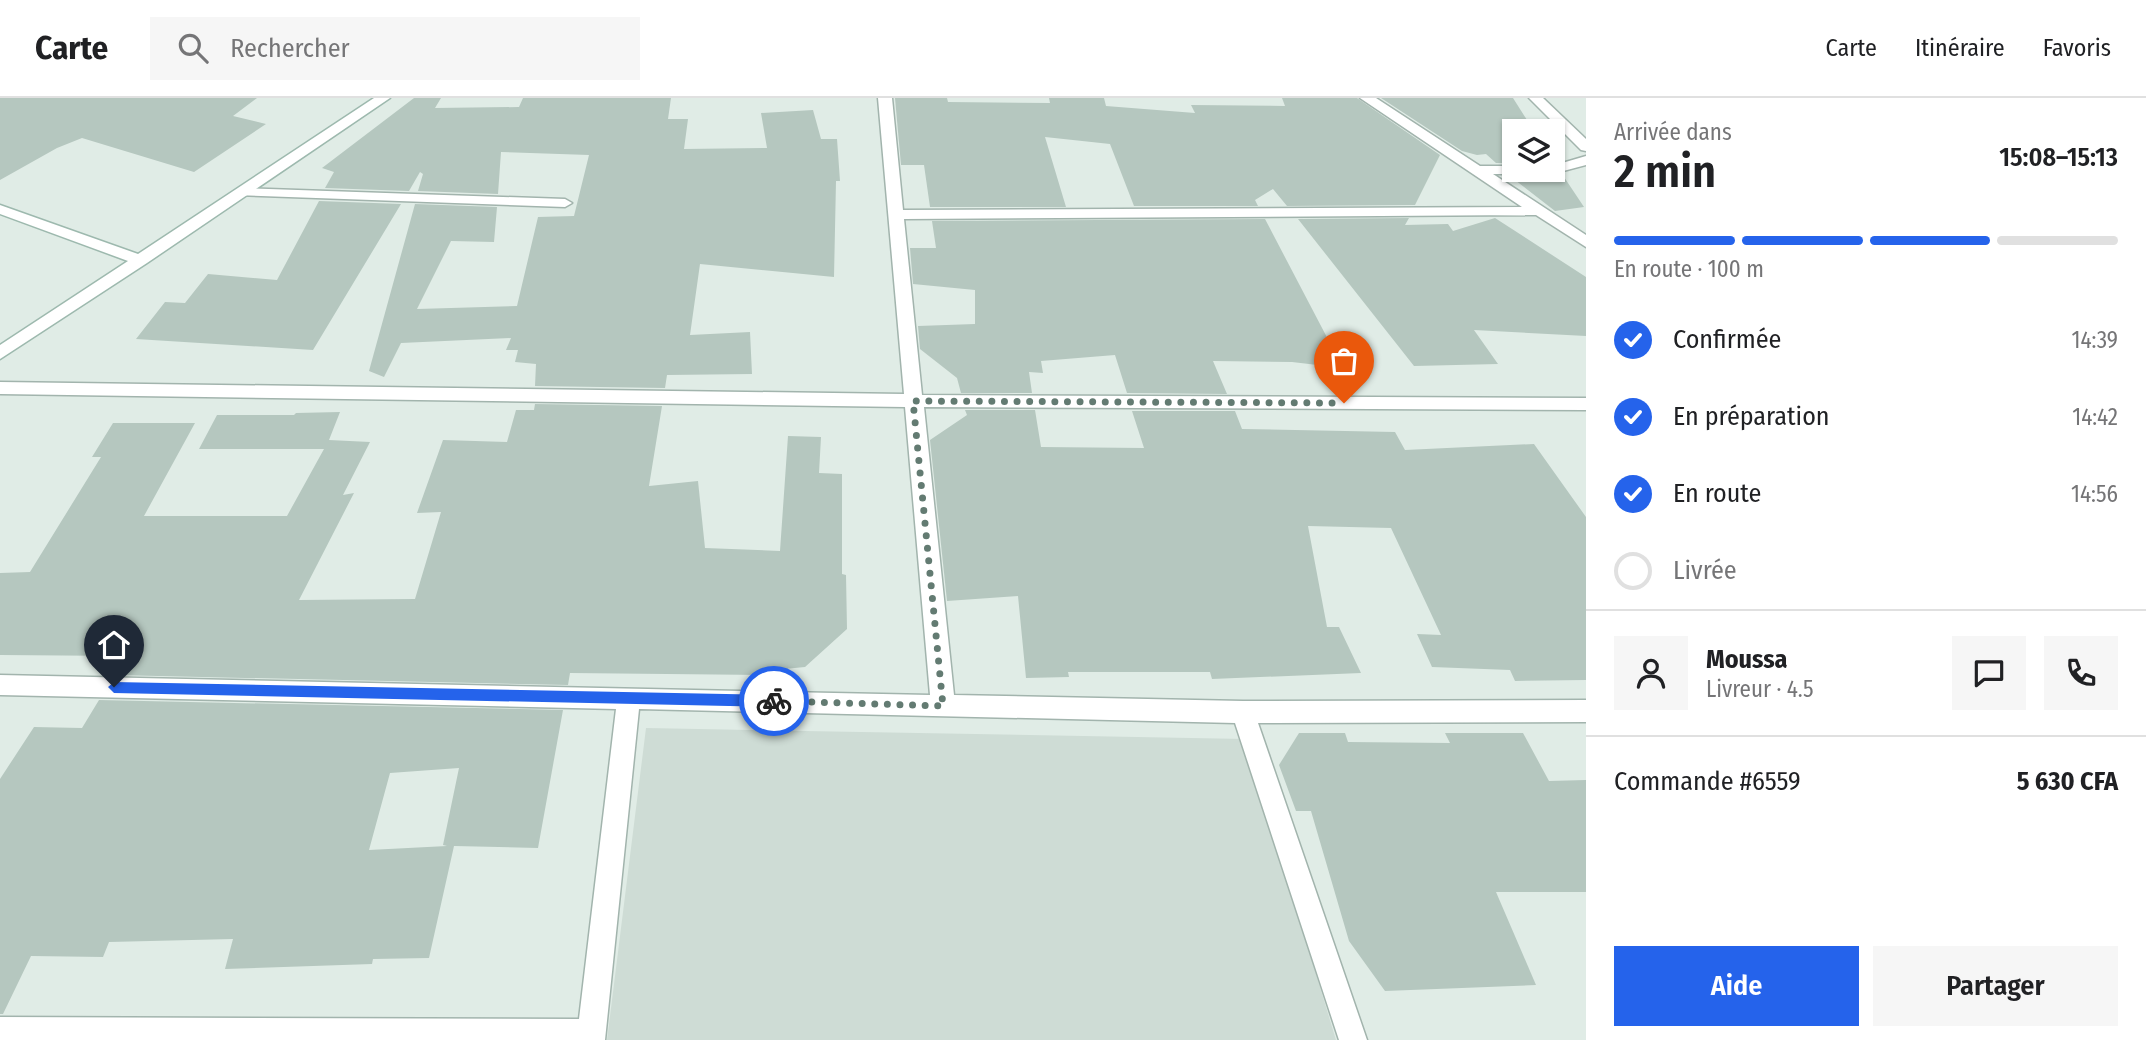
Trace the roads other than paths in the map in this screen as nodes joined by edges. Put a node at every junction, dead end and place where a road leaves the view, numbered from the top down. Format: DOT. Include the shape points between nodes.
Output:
graph roads {
  1 [pos="383,98"];
  2 [pos="885,98"];
  3 [pos="1367,98"];
  4 [pos="1536,98"];
  5 [pos="1586,147"];
  6 [pos="1586,160"];
  7 [pos="1565,168"];
  8 [pos="1475,170"];
  9 [pos="1502,170"];
  10 [pos="240,192"];
  11 [pos="565,203"];
  12 [pos="0,209"];
  13 [pos="1537,211"];
  14 [pos="896,215"];
  15 [pos="1586,242"];
  16 [pos="141,260"];
  17 [pos="0,353"];
  18 [pos="0,388"];
  19 [pos="913,401"];
  20 [pos="1586,404"];
  21 [pos="0,685"];
  22 [pos="629,697"];
  23 [pos="943,706"];
  24 [pos="1586,711"];
  25 [pos="1243,712"];
  26 [pos="0,1031"];
  27 [pos="592,1036"];
  28 [pos="1353,1040"];
  1 -- 10 [label="street"];
  2 -- 14 [label="street"];
  3 -- 8 [label="street"];
  4 -- 5 [label="street"];
  6 -- 7 [label="street"];
  8 -- 9 [label="street"];
  8 -- 13 [label="street"];
  10 -- 11 [label="street"];
  10 -- 16 [label="street"];
  12 -- 16 [label="street"];
  13 -- 14 [label="street"];
  13 -- 15 [label="street"];
  14 -- 19 [label="street"];
  16 -- 17 [label="street"];
  18 -- 19 [label="street"];
  19 -- 20 [label="street"];
  19 -- 23 [label="street"];
  21 -- 22 [label="street"];
  22 -- 23 [label="street"];
  22 -- 27 [label="street"];
  23 -- 25 [label="street"];
  24 -- 25 [label="street"];
  25 -- 28 [label="street"];
  26 -- 27 [label="street"];
}
